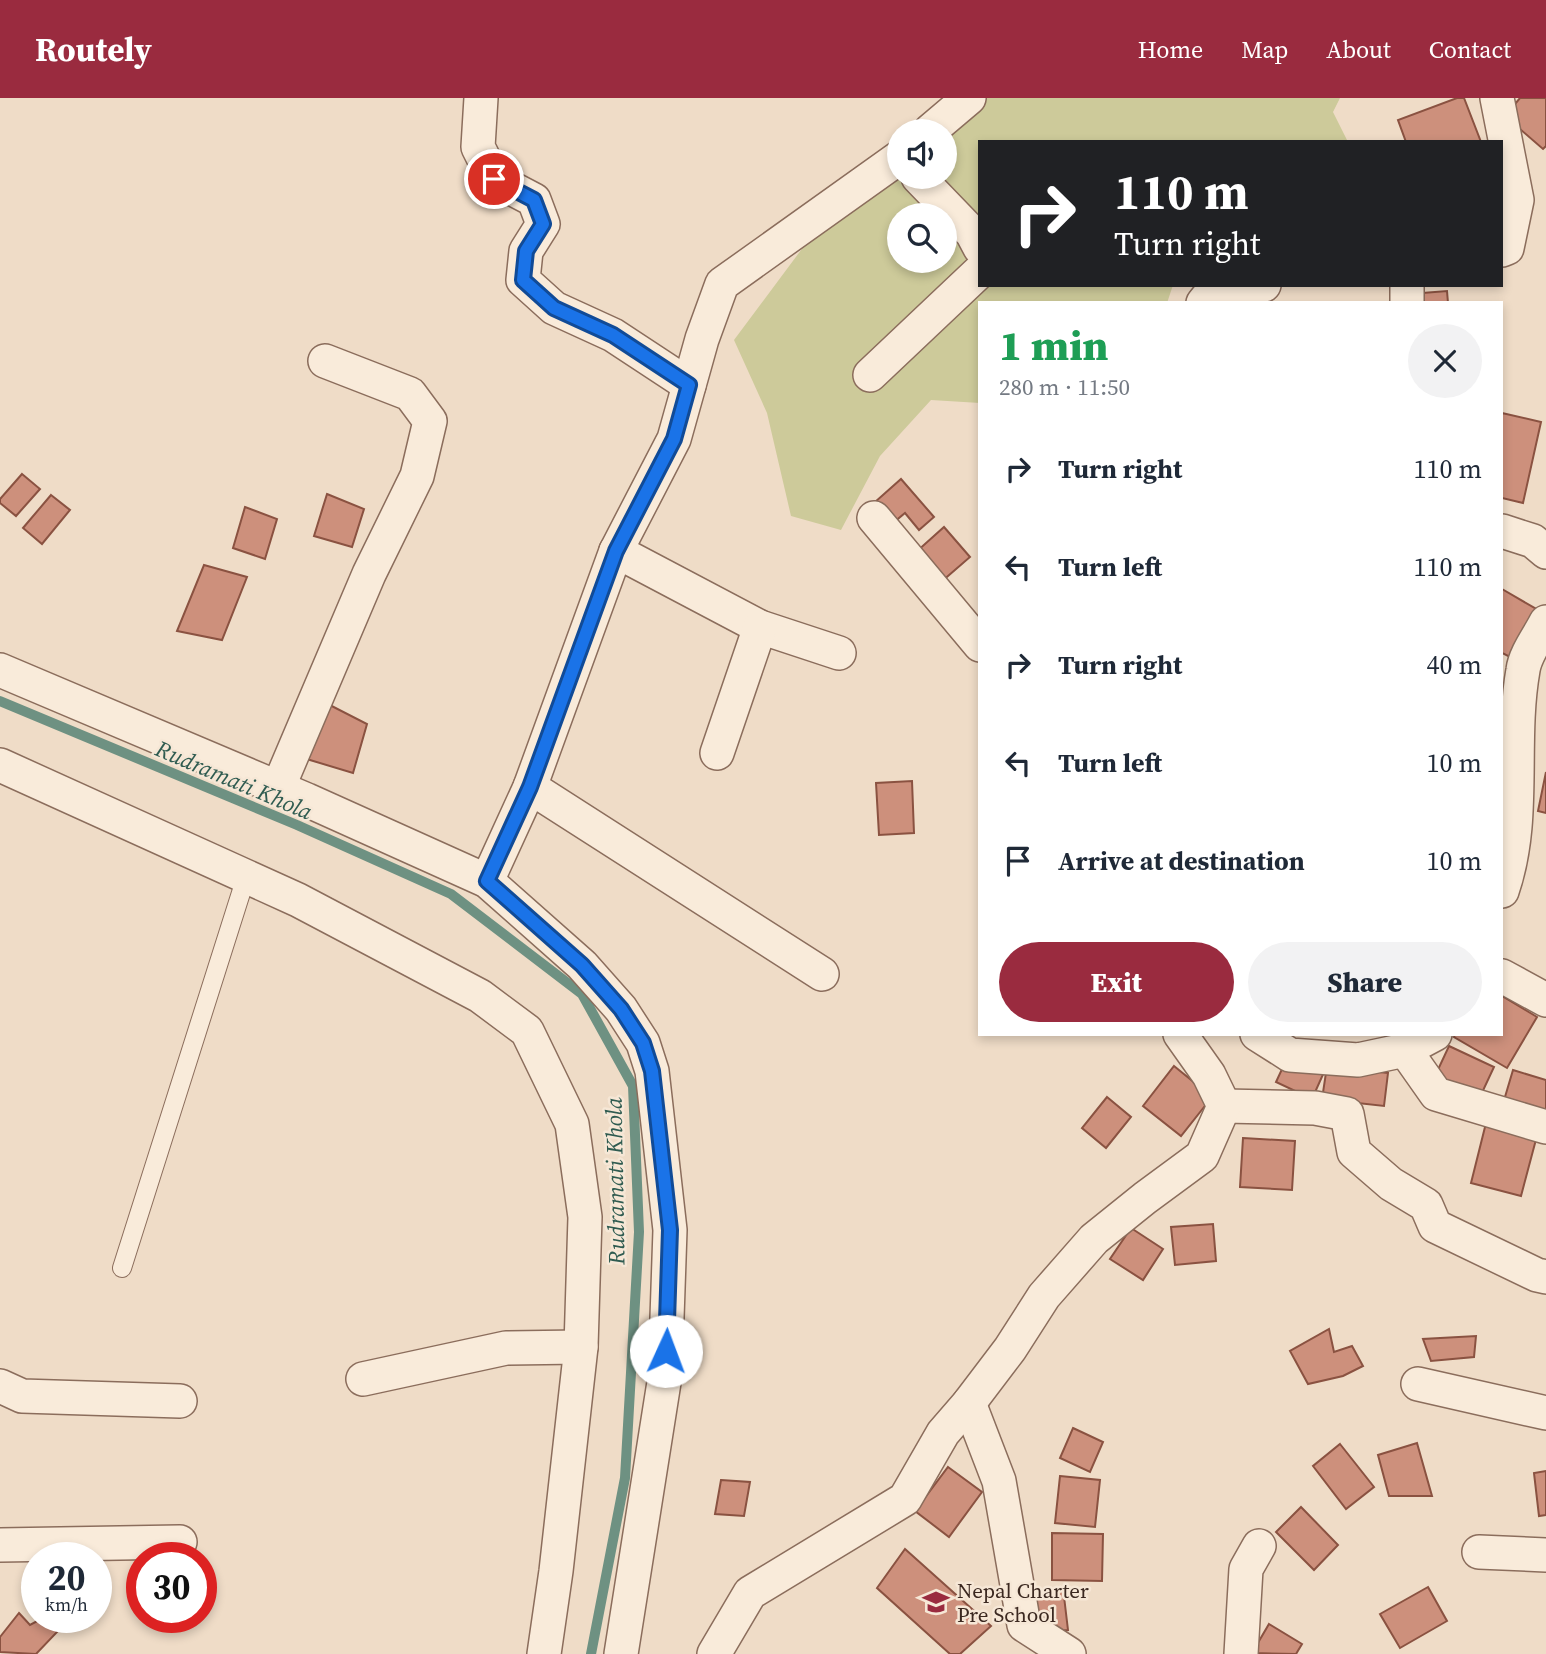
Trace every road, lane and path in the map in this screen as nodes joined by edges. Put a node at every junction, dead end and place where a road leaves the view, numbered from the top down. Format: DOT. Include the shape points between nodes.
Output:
graph roads {
  1 [pos="481,98"];
  2 [pos="969,98"];
  3 [pos="1497,98"];
  4 [pos="944,119"];
  5 [pos="887,166"];
  6 [pos="930,189"];
  7 [pos="978,244"];
  8 [pos="1503,250"];
  9 [pos="978,273"];
  10 [pos="1255,287"];
  11 [pos="1205,301"];
  12 [pos="325,361"];
  13 [pos="870,375"];
  14 [pos="689,385"];
  15 [pos="874,518"];
  16 [pos="1503,531"];
  17 [pos="616,551"];
  18 [pos="1546,552"];
  19 [pos="1546,622"];
  20 [pos="760,627"];
  21 [pos="978,643"];
  22 [pos="839,653"];
  23 [pos="0,670"];
  24 [pos="716,753"];
  25 [pos="0,765"];
  26 [pos="530,787"];
  27 [pos="278,788"];
  28 [pos="246,877"];
  29 [pos="487,881"];
  30 [pos="1503,886"];
  31 [pos="822,974"];
  32 [pos="1503,977"];
  33 [pos="1546,1000"];
  34 [pos="1181,1036"];
  35 [pos="1260,1036"];
  36 [pos="1430,1036"];
  37 [pos="1405,1050"];
  38 [pos="1224,1106"];
  39 [pos="1546,1127"];
  40 [pos="122,1268"];
  41 [pos="1546,1277"];
  42 [pos="580,1347"];
  43 [pos="363,1379"];
  44 [pos="1419,1384"];
  45 [pos="0,1386"];
  46 [pos="180,1401"];
  47 [pos="969,1403"];
  48 [pos="1546,1413"];
  49 [pos="126,1543"];
  50 [pos="0,1545"];
  51 [pos="1259,1546"];
  52 [pos="1479,1552"];
  53 [pos="1546,1555"];
  54 [pos="1021,1639"];
  55 [pos="544,1654"];
  56 [pos="621,1654"];
  57 [pos="715,1654"];
  58 [pos="1069,1654"];
  59 [pos="1241,1654"];
  1 -- 14 [label="street" via="478,147 494,179 534,200 543,224 526,251 523,280 554,308 613,335"];
  2 -- 4 [label="street"];
  3 -- 8 [label="street" via="1517,200"];
  5 -- 14 [label="street" via="722,284"];
  6 -- 7 [label="street"];
  9 -- 13 [label="street"];
  10 -- 11 [label="street"];
  12 -- 27 [label="street" via="410,394 430,421 417,476 369,574"];
  14 -- 17 [label="street" via="674,439"];
  15 -- 21 [label="street"];
  16 -- 18 [label="street" via="1533,541"];
  17 -- 20 [label="street"];
  17 -- 26 [label="street"];
  19 -- 30 [label="street" via="1523,668 1517,814"];
  20 -- 22 [label="street"];
  20 -- 24 [label="street"];
  23 -- 27 [label="street"];
  25 -- 28 [label="street"];
  26 -- 29 [label="street"];
  26 -- 31 [label="street"];
  27 -- 29 [label="street"];
  28 -- 40 [label="lane"];
  28 -- 42 [label="street" via="480,996 527,1031 572,1124 585,1217"];
  29 -- 56 [label="street" via="606,991 643,1043 652,1071 670,1230 665,1376"];
  32 -- 33 [label="street"];
  34 -- 38 [label="street"];
  35 -- 37 [label="street" via="1290,1055 1358,1060"];
  36 -- 37 [label="street"];
  37 -- 39 [label="street" via="1436,1094"];
  38 -- 41 [label="street" via="1314,1108 1347,1114 1354,1152 1391,1184 1426,1205 1435,1226"];
  38 -- 47 [label="street" via="1202,1156 1094,1239 1044,1296"];
  42 -- 43 [label="street" via="506,1348"];
  42 -- 55 [label="street"];
  44 -- 48 [label="street"];
  45 -- 46 [label="street" via="22,1396"];
  47 -- 54 [label="street" via="999,1481"];
  47 -- 57 [label="street" via="943,1433 905,1499 750,1593"];
  49 -- 50 [label="street"];
  51 -- 59 [label="street" via="1246,1569"];
  52 -- 53 [label="street"];
  54 -- 58 [label="street"];
}
